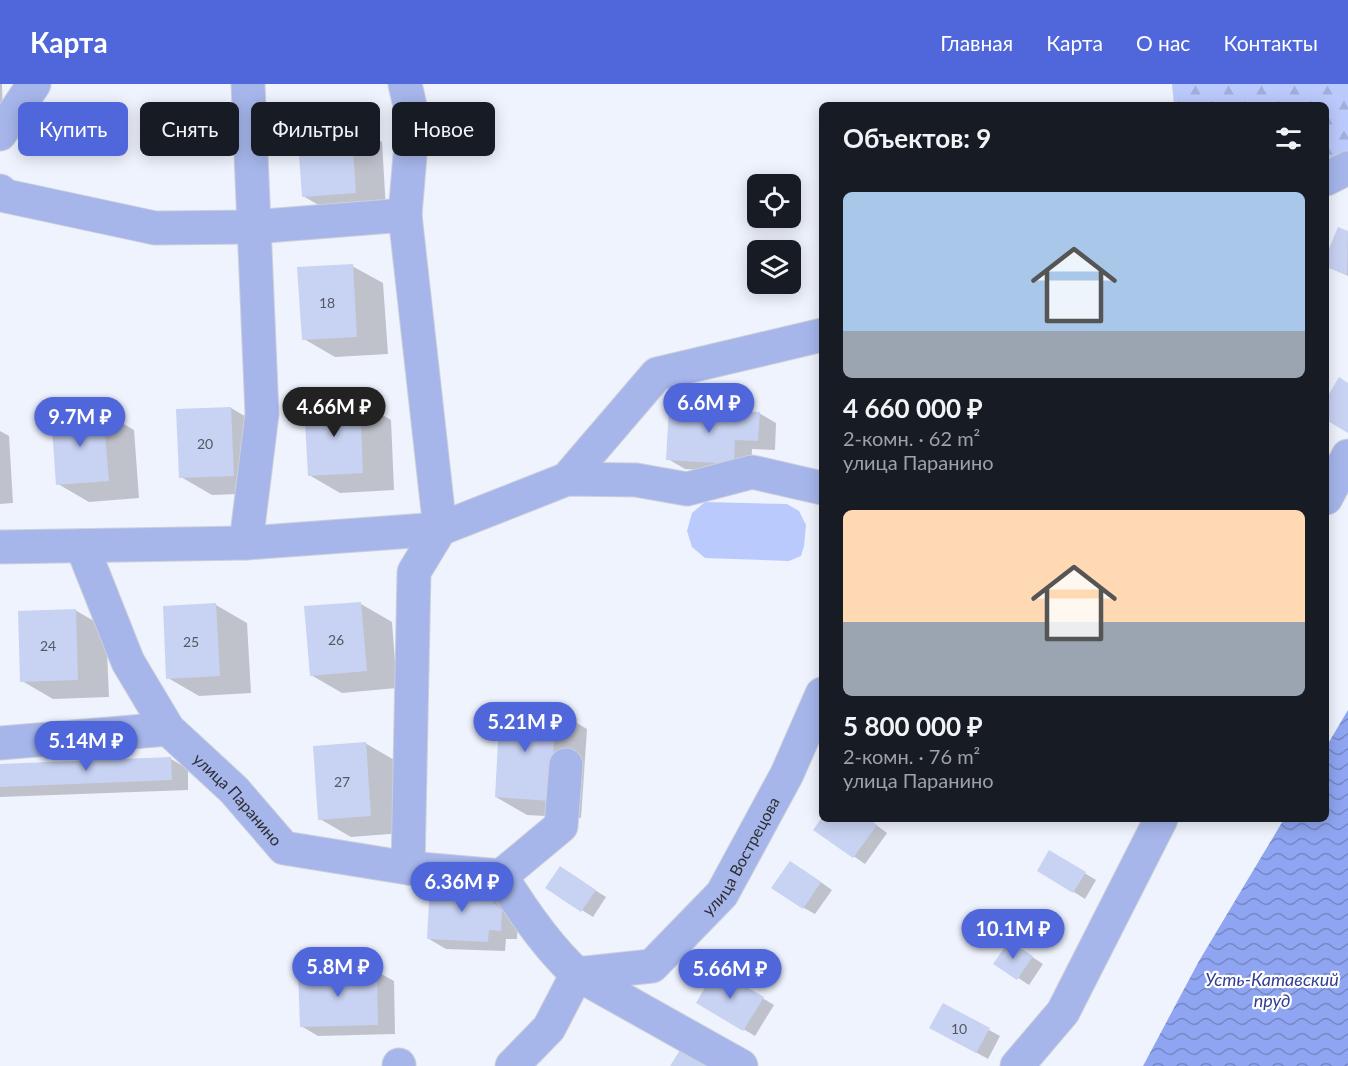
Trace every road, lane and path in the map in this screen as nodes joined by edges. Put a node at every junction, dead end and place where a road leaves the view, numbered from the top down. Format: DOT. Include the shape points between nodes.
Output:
graph roads {
  1 [pos="34,84"];
  2 [pos="248,84"];
  3 [pos="405,84"];
  4 [pos="0,134"];
  5 [pos="1348,168"];
  6 [pos="1329,178"];
  7 [pos="0,191"];
  8 [pos="405,215"];
  9 [pos="253,227"];
  10 [pos="819,335"];
  11 [pos="1348,456"];
  12 [pos="567,479"];
  13 [pos="819,487"];
  14 [pos="1329,492"];
  15 [pos="440,529"];
  16 [pos="246,543"];
  17 [pos="82,546"];
  18 [pos="0,547"];
  19 [pos="819,701"];
  20 [pos="168,729"];
  21 [pos="0,743"];
  22 [pos="566,765"];
  23 [pos="1159,822"];
  24 [pos="408,868"];
  25 [pos="501,876"];
  26 [pos="577,974"];
  27 [pos="513,1066"];
  28 [pos="741,1066"];
  29 [pos="1017,1066"];
  1 -- 4 [label="street"];
  2 -- 9 [label="street"];
  3 -- 8 [label="street" via="413,119"];
  5 -- 6 [label="street"];
  7 -- 9 [label="street" via="6,196 155,228"];
  8 -- 9 [label="street"];
  8 -- 15 [label="street"];
  9 -- 16 [label="street" via="262,414"];
  10 -- 12 [label="street" via="657,374"];
  11 -- 14 [label="street"];
  12 -- 13 [label="street" via="636,480 687,489 752,471"];
  12 -- 15 [label="street"];
  15 -- 16 [label="street"];
  15 -- 24 [label="street" via="414,572"];
  16 -- 17 [label="street"];
  17 -- 18 [label="street"];
  17 -- 20 [label="street, улица Паранино" via="128,662"];
  19 -- 26 [label="street, улица Вострецова" via="787,774 722,894 652,966"];
  20 -- 21 [label="street"];
  20 -- 24 [label="street, улица Паранино" via="234,790 284,848"];
  22 -- 25 [label="street" via="561,826"];
  23 -- 29 [label="street" via="1064,1012"];
  24 -- 25 [label="street, улица Паранино"];
  25 -- 26 [label="street" via="560,959"];
  26 -- 27 [label="street" via="549,1028"];
  26 -- 28 [label="street"];
}
